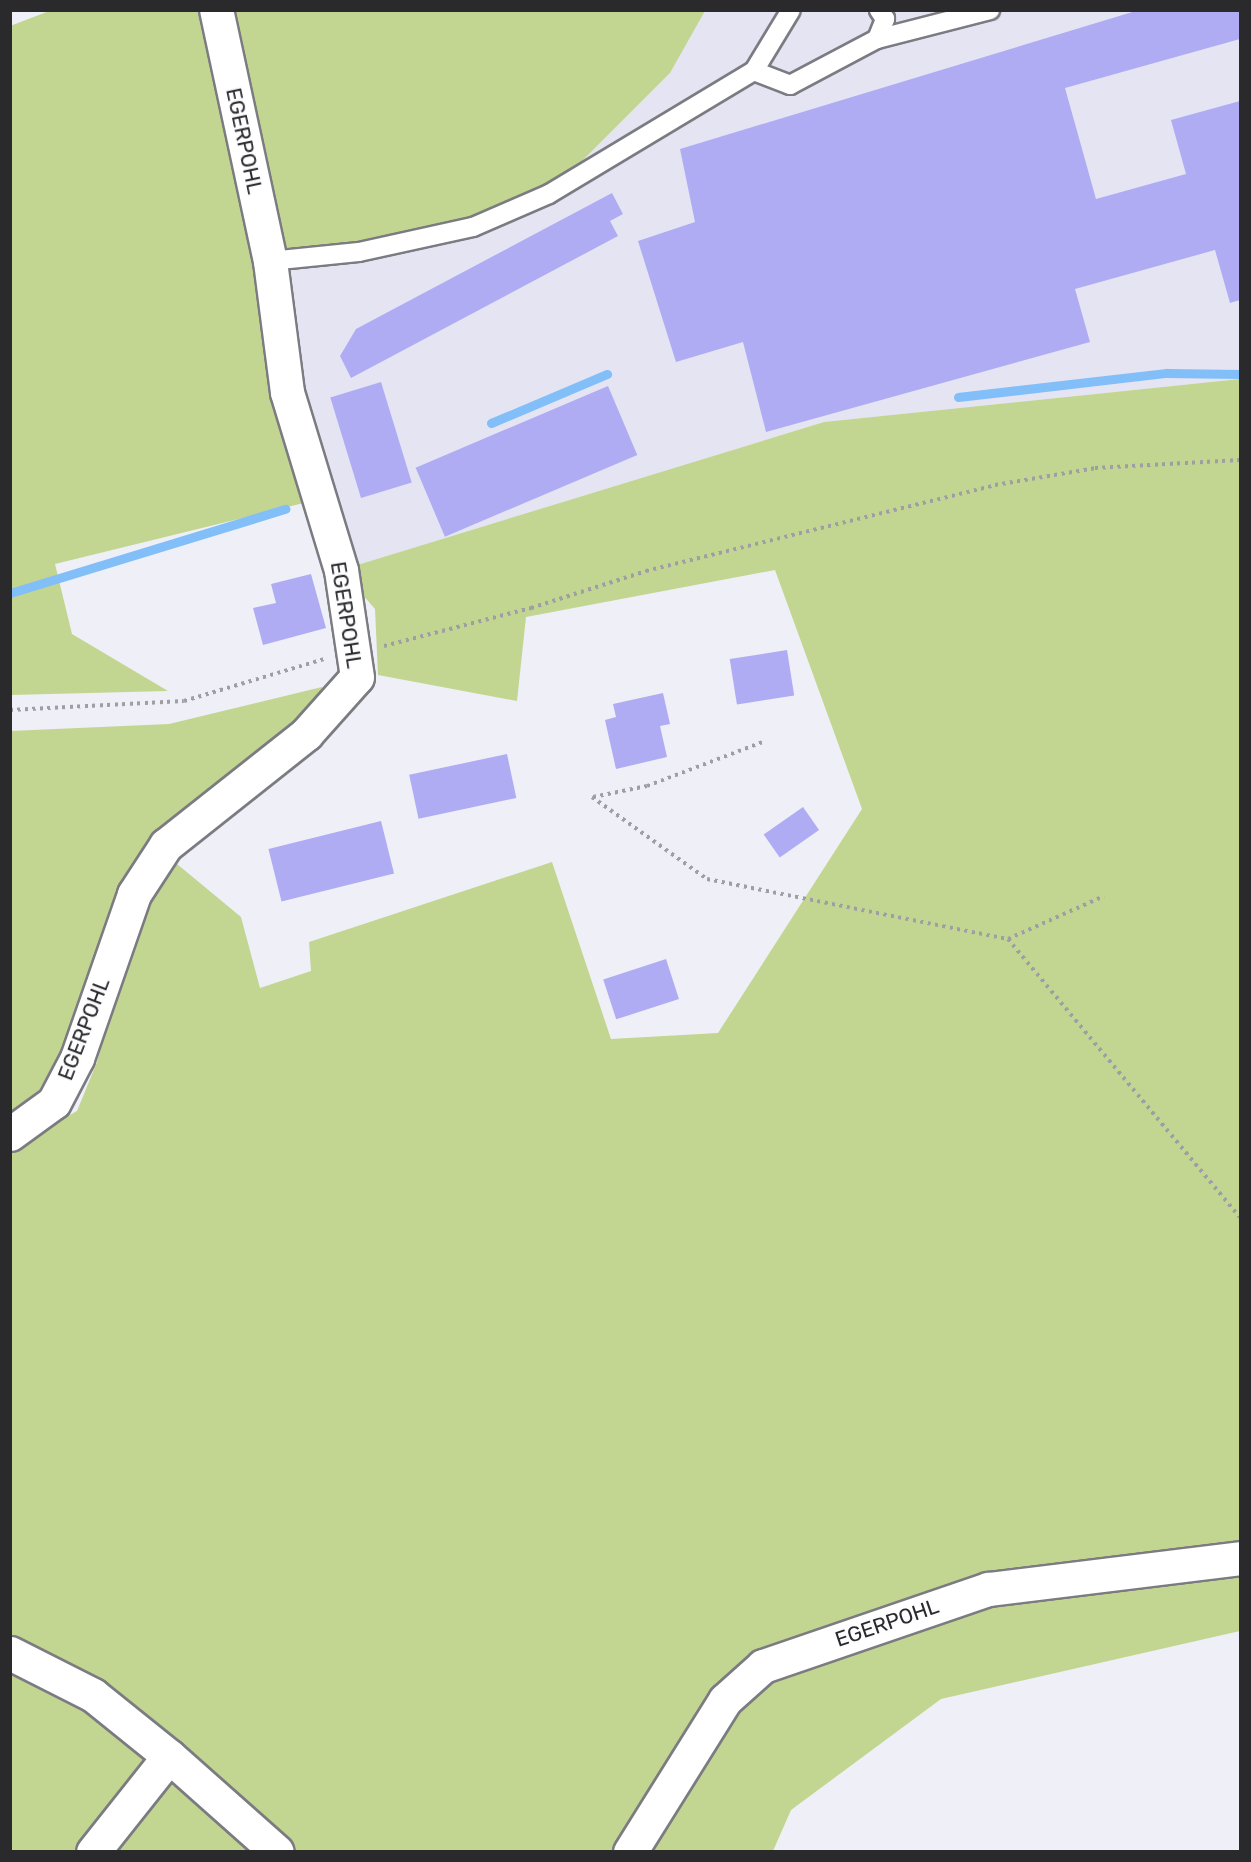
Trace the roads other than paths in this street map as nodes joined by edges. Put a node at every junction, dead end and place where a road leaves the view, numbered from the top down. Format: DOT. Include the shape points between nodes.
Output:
graph roads {
  1 [pos="216,10"];
  2 [pos="791,10"];
  3 [pos="879,10"];
  4 [pos="990,10"];
  5 [pos="877,39"];
  6 [pos="754,70"];
  7 [pos="270,261"];
  8 [pos="10,1134"];
  9 [pos="1240,1557"];
  10 [pos="10,1653"];
  11 [pos="169,1756"];
  12 [pos="93,1851"];
  13 [pos="277,1851"];
  14 [pos="630,1851"];
  1 -- 7 [label="street, EGERPOHL"];
  2 -- 6 [label="lane"];
  3 -- 5 [label="lane" via="885,19"];
  4 -- 5 [label="lane"];
  5 -- 6 [label="lane" via="790,85"];
  6 -- 7 [label="lane" via="549,194 473,227 359,252"];
  7 -- 8 [label="street, EGERPOHL" via="287,392 341,570 357,677 306,734 166,845 134,894 77,1058 54,1102"];
  9 -- 14 [label="street, EGERPOHL" via="988,1588 763,1666 725,1700"];
  10 -- 11 [label="street" via="93,1695"];
  11 -- 12 [label="street"];
  11 -- 13 [label="street"];
}
